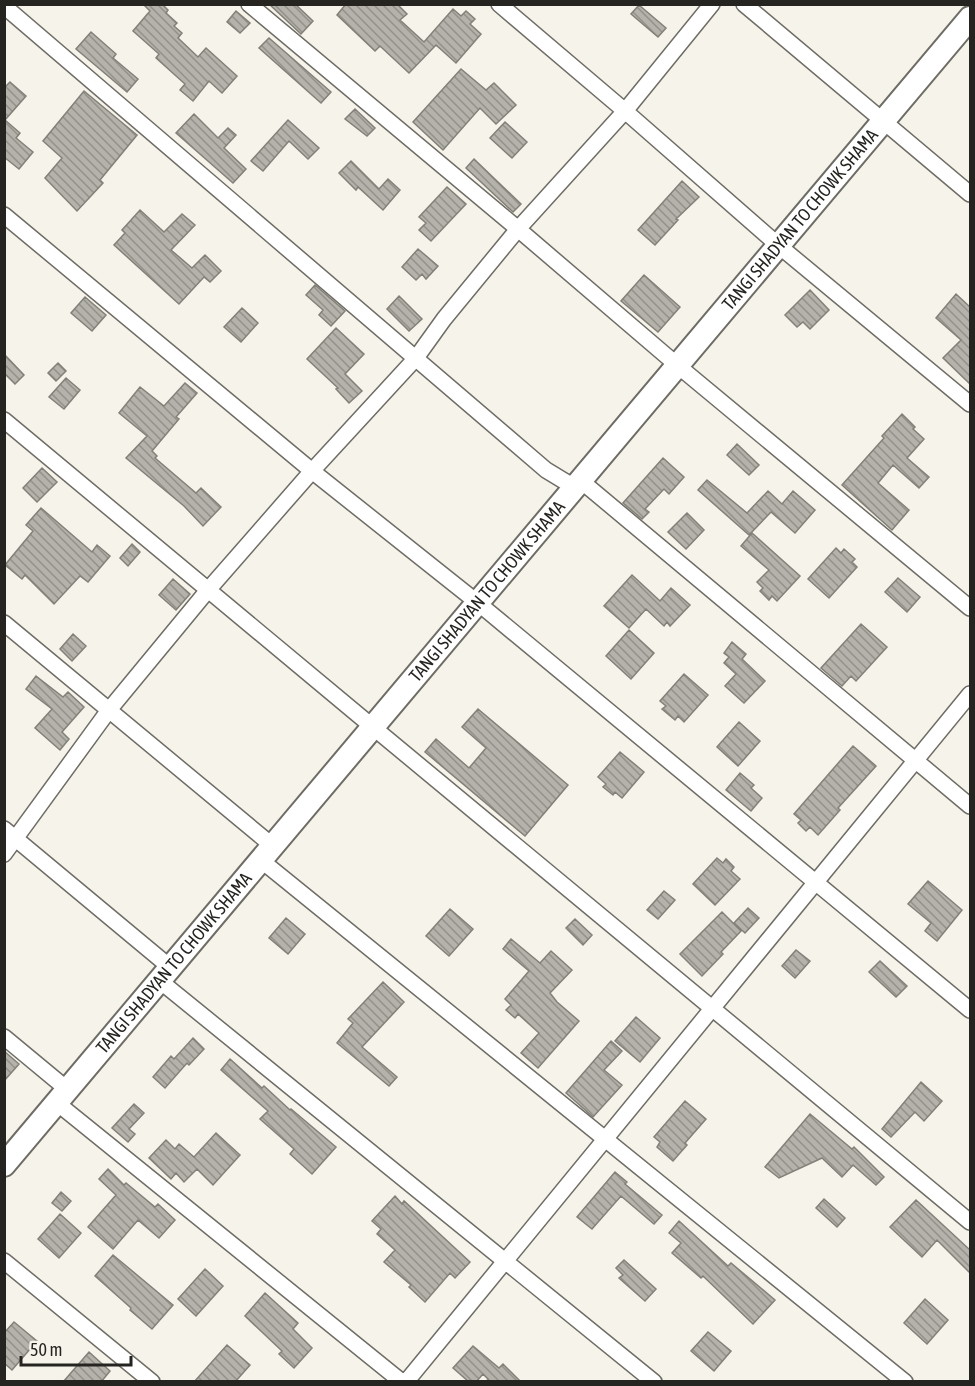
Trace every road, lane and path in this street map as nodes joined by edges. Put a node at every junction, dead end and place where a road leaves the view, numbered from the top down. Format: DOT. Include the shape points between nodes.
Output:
graph roads {
  1 [pos="249,4"];
  2 [pos="499,4"];
  3 [pos="712,4"];
  4 [pos="744,4"];
  5 [pos="4,6"];
  6 [pos="970,18"];
  7 [pos="625,111"];
  8 [pos="883,121"];
  9 [pos="970,194"];
  10 [pos="4,216"];
  11 [pos="518,229"];
  12 [pos="778,246"];
  13 [pos="416,358"];
  14 [pos="677,365"];
  15 [pos="970,404"];
  16 [pos="4,420"];
  17 [pos="312,471"];
  18 [pos="577,483"];
  19 [pos="208,590"];
  20 [pos="478,603"];
  21 [pos="970,608"];
  22 [pos="4,623"];
  23 [pos="970,694"];
  24 [pos="109,710"];
  25 [pos="374,728"];
  26 [pos="916,760"];
  27 [pos="970,806"];
  28 [pos="10,834"];
  29 [pos="4,854"];
  30 [pos="268,854"];
  31 [pos="816,882"];
  32 [pos="165,975"];
  33 [pos="712,1008"];
  34 [pos="970,1010"];
  35 [pos="4,1037"];
  36 [pos="62,1096"];
  37 [pos="605,1138"];
  38 [pos="4,1165"];
  39 [pos="970,1222"];
  40 [pos="4,1261"];
  41 [pos="505,1261"];
  42 [pos="152,1382"];
  43 [pos="404,1382"];
  44 [pos="654,1382"];
  45 [pos="905,1382"];
  1 -- 11 [label="street"];
  2 -- 7 [label="street"];
  3 -- 7 [label="street"];
  4 -- 8 [label="street"];
  5 -- 13 [label="street"];
  6 -- 8 [label="main road, TANGI SHADYAN TO CHOWK SHAMA"];
  7 -- 11 [label="street"];
  7 -- 12 [label="street"];
  8 -- 9 [label="street"];
  8 -- 12 [label="main road, TANGI SHADYAN TO CHOWK SHAMA"];
  10 -- 17 [label="street"];
  11 -- 13 [label="street"];
  11 -- 14 [label="street"];
  12 -- 14 [label="main road, TANGI SHADYAN TO CHOWK SHAMA"];
  12 -- 15 [label="street"];
  13 -- 17 [label="street"];
  13 -- 18 [label="street" via="546,470"];
  14 -- 18 [label="main road, TANGI SHADYAN TO CHOWK SHAMA"];
  14 -- 21 [label="street"];
  16 -- 19 [label="street"];
  17 -- 19 [label="street"];
  17 -- 20 [label="street"];
  18 -- 20 [label="main road, TANGI SHADYAN TO CHOWK SHAMA"];
  18 -- 26 [label="street"];
  19 -- 24 [label="street"];
  19 -- 25 [label="street"];
  20 -- 25 [label="main road, TANGI SHADYAN TO CHOWK SHAMA"];
  20 -- 31 [label="street"];
  22 -- 24 [label="street"];
  23 -- 26 [label="street"];
  24 -- 28 [label="street"];
  24 -- 30 [label="street"];
  25 -- 30 [label="main road, TANGI SHADYAN TO CHOWK SHAMA"];
  25 -- 33 [label="street"];
  26 -- 27 [label="street"];
  26 -- 31 [label="street"];
  28 -- 29 [label="street"];
  28 -- 32 [label="street"];
  30 -- 32 [label="main road, TANGI SHADYAN TO CHOWK SHAMA"];
  30 -- 37 [label="street"];
  31 -- 33 [label="street"];
  31 -- 34 [label="street"];
  32 -- 36 [label="main road, TANGI SHADYAN TO CHOWK SHAMA"];
  32 -- 41 [label="street"];
  33 -- 37 [label="street"];
  33 -- 39 [label="street"];
  35 -- 36 [label="street"];
  36 -- 38 [label="main road, TANGI SHADYAN TO CHOWK SHAMA"];
  36 -- 43 [label="street"];
  37 -- 41 [label="street"];
  37 -- 45 [label="street"];
  40 -- 42 [label="street"];
  41 -- 43 [label="street"];
  41 -- 44 [label="street"];
}
